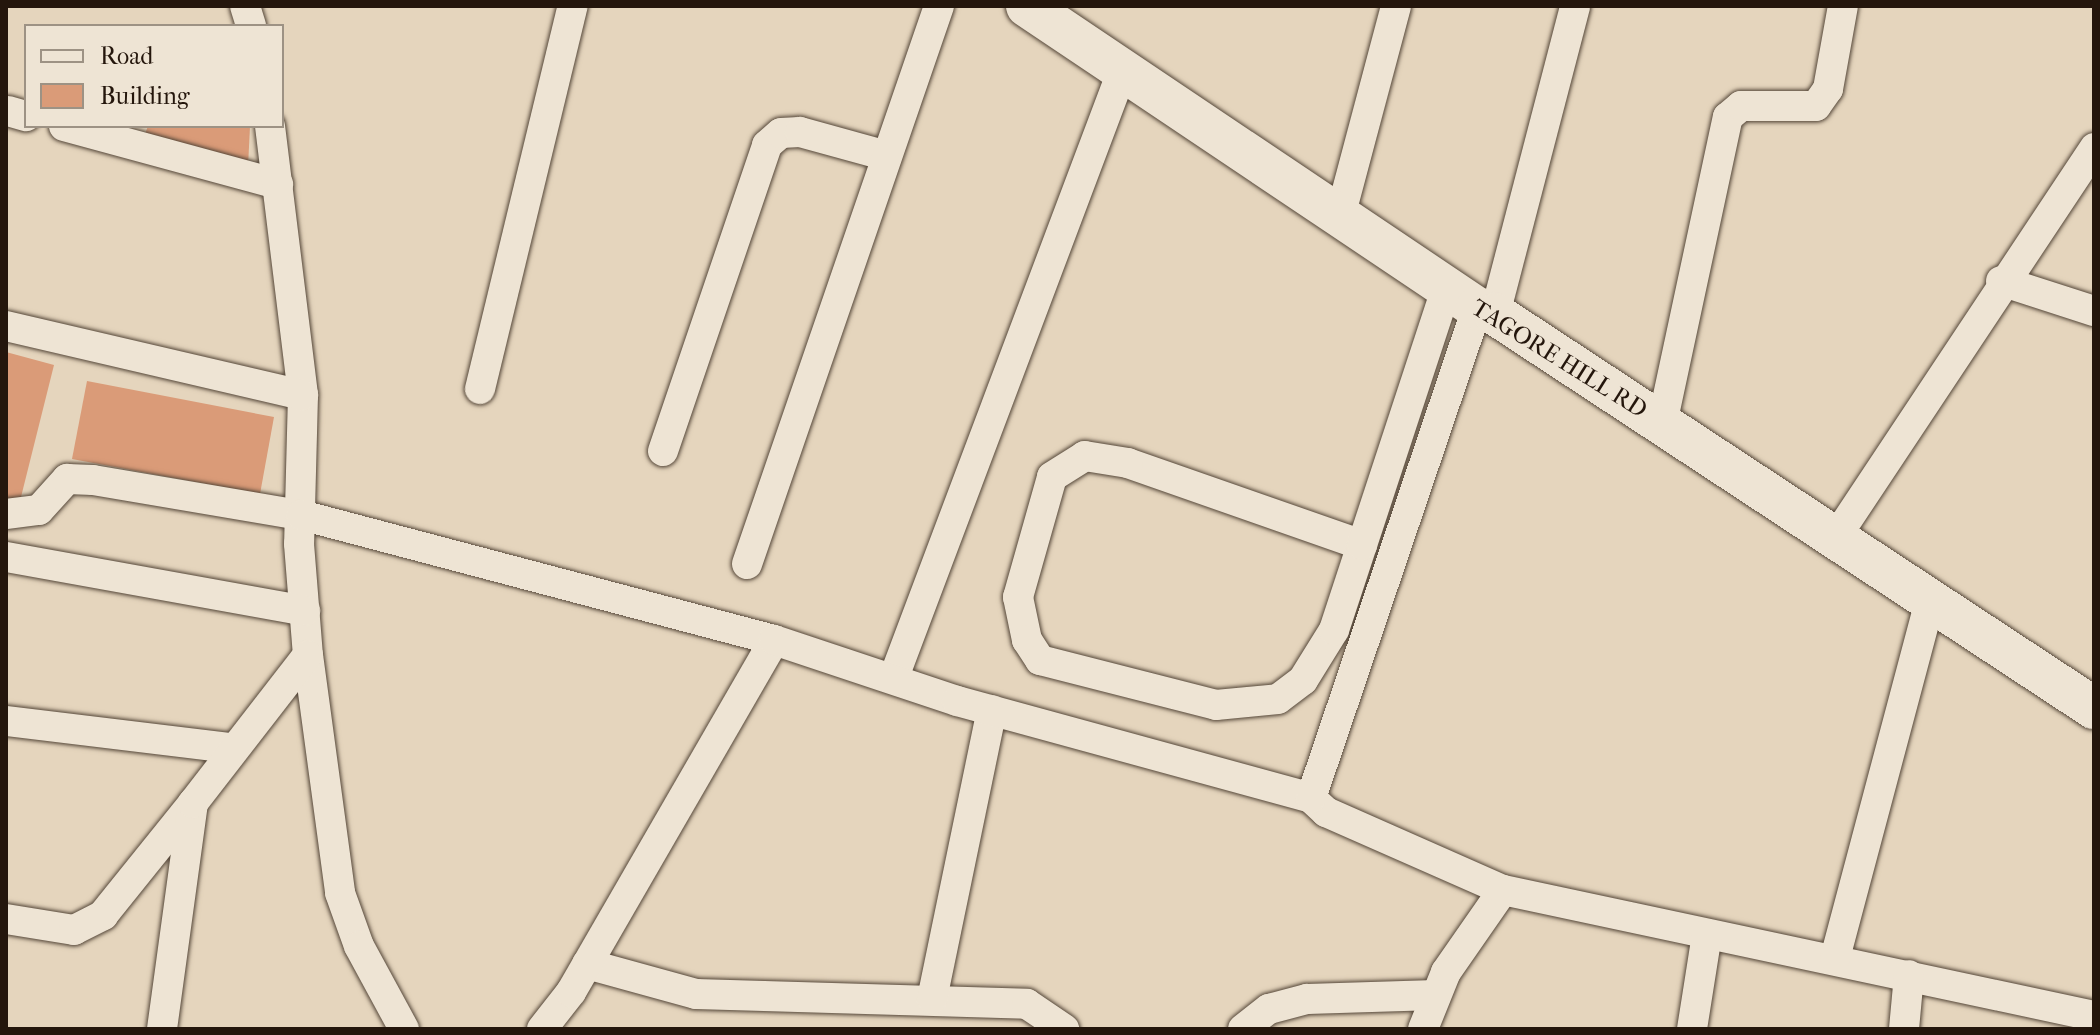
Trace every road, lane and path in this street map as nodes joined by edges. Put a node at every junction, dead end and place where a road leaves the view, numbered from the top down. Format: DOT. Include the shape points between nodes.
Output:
graph roads {
  1 [pos="573,6"];
  2 [pos="939,6"];
  3 [pos="1027,6"];
  4 [pos="1396,6"];
  5 [pos="1575,6"];
  6 [pos="1843,6"];
  7 [pos="1123,69"];
  8 [pos="71,128"];
  9 [pos="270,128"];
  10 [pos="2094,148"];
  11 [pos="887,156"];
  12 [pos="278,184"];
  13 [pos="1341,213"];
  14 [pos="2001,281"];
  15 [pos="1473,303"];
  16 [pos="2094,311"];
  17 [pos="6,326"];
  18 [pos="480,389"];
  19 [pos="303,395"];
  20 [pos="1662,424"];
  21 [pos="663,451"];
  22 [pos="6,514"];
  23 [pos="301,515"];
  24 [pos="1836,537"];
  25 [pos="1362,545"];
  26 [pos="6,557"];
  27 [pos="747,564"];
  28 [pos="1930,600"];
  29 [pos="305,611"];
  30 [pos="774,640"];
  31 [pos="308,655"];
  32 [pos="894,677"];
  33 [pos="2094,708"];
  34 [pos="992,710"];
  35 [pos="6,721"];
  36 [pos="230,748"];
  37 [pos="1311,798"];
  38 [pos="193,803"];
  39 [pos="1503,890"];
  40 [pos="6,919"];
  41 [pos="1707,934"];
  42 [pos="1835,958"];
  43 [pos="587,964"];
  44 [pos="1909,975"];
  45 [pos="1436,995"];
  46 [pos="932,999"];
  47 [pos="2094,1016"];
  48 [pos="162,1029"];
  49 [pos="404,1029"];
  50 [pos="542,1029"];
  51 [pos="1064,1029"];
  52 [pos="1243,1029"];
  53 [pos="1423,1029"];
  54 [pos="1692,1029"];
  55 [pos="1904,1029"];
  1 -- 18 [label="street"];
  2 -- 11 [label="street"];
  3 -- 7 [label="main road, TAGORE HILL RD"];
  4 -- 13 [label="street"];
  5 -- 15 [label="street"];
  6 -- 20 [label="street" via="1828,89 1816,106 1741,106 1728,117"];
  7 -- 13 [label="main road, TAGORE HILL RD"];
  7 -- 32 [label="street"];
  8 -- 12 [label="street"];
  9 -- 12 [label="street"];
  10 -- 14 [label="street"];
  11 -- 21 [label="street" via="800,132 781,133 767,145"];
  11 -- 27 [label="street"];
  12 -- 19 [label="street"];
  13 -- 15 [label="main road, TAGORE HILL RD"];
  14 -- 16 [label="street"];
  14 -- 24 [label="street"];
  15 -- 20 [label="main road, TAGORE HILL RD"];
  15 -- 25 [label="street"];
  15 -- 37 [label="street"];
  17 -- 19 [label="street"];
  19 -- 23 [label="street"];
  20 -- 24 [label="main road, TAGORE HILL RD"];
  22 -- 23 [label="street" via="39,510 67,479"];
  23 -- 29 [label="street"];
  23 -- 30 [label="street"];
  24 -- 28 [label="main road, TAGORE HILL RD"];
  25 -- 25 [label="street" via="1334,630 1303,680 1278,699 1201,701 1040,660 1027,640 1018,597 1052,477 1085,456 1128,463"];
  26 -- 29 [label="street"];
  28 -- 33 [label="main road, TAGORE HILL RD"];
  28 -- 42 [label="street"];
  29 -- 31 [label="street"];
  30 -- 32 [label="street"];
  30 -- 43 [label="street"];
  31 -- 36 [label="street"];
  31 -- 49 [label="street" via="340,893 359,946"];
  32 -- 34 [label="street"];
  34 -- 37 [label="street"];
  34 -- 46 [label="street"];
  35 -- 36 [label="street"];
  36 -- 38 [label="street"];
  37 -- 39 [label="street" via="1326,812"];
  38 -- 40 [label="street" via="103,915 74,930"];
  38 -- 48 [label="street"];
  39 -- 41 [label="street"];
  39 -- 45 [label="street"];
  41 -- 42 [label="street"];
  41 -- 54 [label="street"];
  42 -- 44 [label="street"];
  43 -- 46 [label="street" via="696,994"];
  43 -- 50 [label="street"];
  44 -- 47 [label="street"];
  44 -- 55 [label="street"];
  45 -- 52 [label="street" via="1307,999 1269,1009"];
  45 -- 53 [label="street"];
  46 -- 51 [label="street" via="1027,1004"];
}
